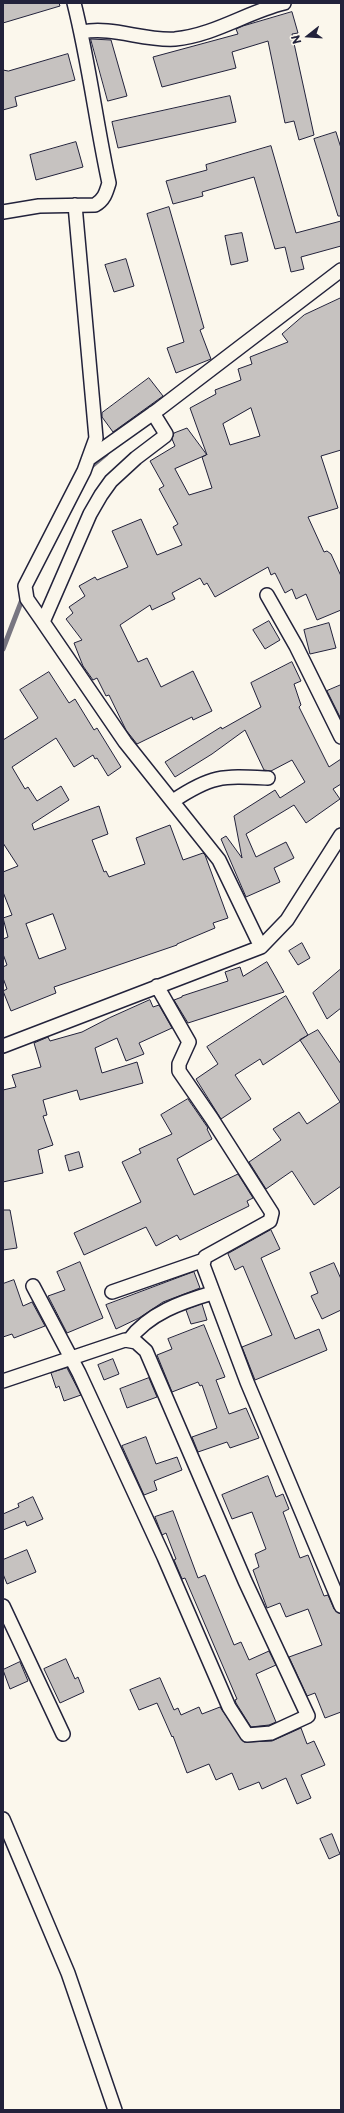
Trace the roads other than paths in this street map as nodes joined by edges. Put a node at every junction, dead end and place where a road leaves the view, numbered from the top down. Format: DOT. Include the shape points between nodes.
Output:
graph roads {
  1 [pos="74,3"];
  2 [pos="284,3"];
  3 [pos="82,32"];
  4 [pos="75,205"];
  5 [pos="3,212"];
  6 [pos="341,270"];
  7 [pos="156,418"];
  8 [pos="90,458"];
  9 [pos="267,595"];
  10 [pos="40,619"];
  11 [pos="341,738"];
  12 [pos="268,778"];
  13 [pos="173,801"];
  14 [pos="341,835"];
  15 [pos="261,947"];
  16 [pos="157,986"];
  17 [pos="3,1046"];
  18 [pos="204,1260"];
  19 [pos="33,1286"];
  20 [pos="112,1292"];
  21 [pos="212,1293"];
  22 [pos="129,1340"];
  23 [pos="71,1358"];
  24 [pos="3,1381"];
  25 [pos="3,1606"];
  26 [pos="341,1606"];
  27 [pos="63,1734"];
  28 [pos="3,1819"];
  29 [pos="115,2110"];
  1 -- 3 [label="street"];
  2 -- 3 [label="street" via="220,28 174,39 142,37 103,30"];
  3 -- 4 [label="street" via="108,183 104,197 98,203"];
  4 -- 5 [label="street" via="39,206"];
  4 -- 8 [label="street" via="95,426 95,441"];
  6 -- 7 [label="street"];
  7 -- 8 [label="street"];
  7 -- 10 [label="street" via="166,434 111,481 101,495"];
  8 -- 10 [label="street" via="26,586 26,599"];
  9 -- 11 [label="street" via="296,646"];
  10 -- 13 [label="street" via="125,742"];
  12 -- 13 [label="street" via="220,777 194,787"];
  13 -- 15 [label="street" via="219,860"];
  14 -- 15 [label="street" via="287,920"];
  15 -- 16 [label="street"];
  16 -- 17 [label="street"];
  16 -- 18 [label="street" via="189,1042 179,1064 179,1071 212,1118 272,1215 270,1221"];
  18 -- 20 [label="street"];
  18 -- 21 [label="street" via="203,1268"];
  19 -- 23 [label="street"];
  21 -- 22 [label="street" via="186,1301 148,1320"];
  21 -- 26 [label="street"];
  22 -- 23 [label="street"];
  22 -- 23 [label="street" via="136,1342 146,1351 236,1560 308,1716 271,1733 247,1735 229,1707 164,1557"];
  23 -- 24 [label="street"];
  25 -- 27 [label="street"];
  28 -- 29 [label="street" via="68,1973"];
}
